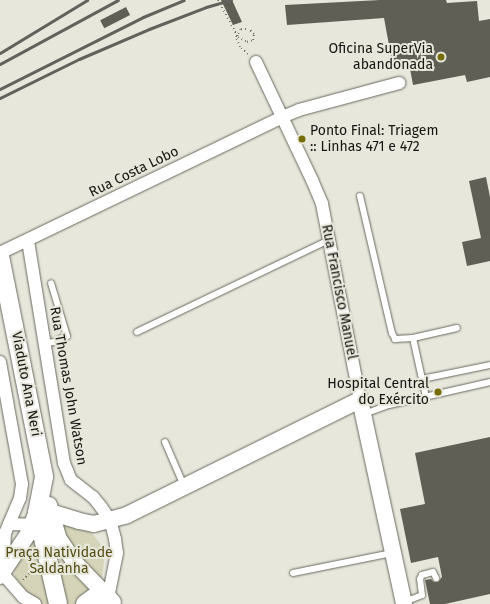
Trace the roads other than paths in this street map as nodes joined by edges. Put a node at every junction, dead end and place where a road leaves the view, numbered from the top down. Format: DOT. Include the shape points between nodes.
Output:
graph roads {
  1 [pos="256,62"];
  2 [pos="399,82"];
  3 [pos="282,117"];
  4 [pos="360,196"];
  5 [pos="329,240"];
  6 [pos="28,241"];
  7 [pos="1,260"];
  8 [pos="51,283"];
  9 [pos="457,328"];
  10 [pos="137,332"];
  11 [pos="413,338"];
  12 [pos="46,343"];
  13 [pos="0,362"];
  14 [pos="490,365"];
  15 [pos="422,379"];
  16 [pos="490,382"];
  17 [pos="426,397"];
  18 [pos="362,407"];
  19 [pos="166,442"];
  20 [pos="184,487"];
  21 [pos="40,517"];
  22 [pos="110,520"];
  23 [pos="5,529"];
  24 [pos="392,553"];
  25 [pos="293,573"];
  26 [pos="1,575"];
  27 [pos="436,578"];
  28 [pos="111,601"];
  29 [pos="404,603"];
  30 [pos="34,604"];
  31 [pos="58,604"];
  32 [pos="85,604"];
  1 -- 3 [label="street, Rua Francisco Manuel"];
  2 -- 3 [label="street, Rua Costa Lobo"];
  3 -- 5 [label="street, Rua Francisco Manuel" via="318,193"];
  3 -- 6 [label="street, Rua Costa Lobo"];
  4 -- 11 [label="lane" via="392,333 395,339"];
  5 -- 10 [label="lane"];
  5 -- 18 [label="street, Rua Francisco Manuel"];
  6 -- 7 [label="street, Rua Costa Lobo"];
  6 -- 12 [label="street, Rua Thomas John Watson"];
  7 -- 21 [label="main road, Viaduto Ana Neri" via="44,477"];
  8 -- 12 [label="lane" via="67,336"];
  9 -- 11 [label="lane"];
  11 -- 15 [label="lane"];
  12 -- 22 [label="street, Rua Thomas John Watson" via="64,463 71,480 94,497"];
  13 -- 23 [label="street" via="22,484 20,498"];
  14 -- 15 [label="lane"];
  15 -- 17 [label="lane"];
  16 -- 17 [label="lane"];
  17 -- 18 [label="lane" via="389,405"];
  18 -- 20 [label="street"];
  18 -- 24 [label="street, Rua Francisco Manuel"];
  19 -- 20 [label="lane"];
  20 -- 22 [label="street" via="127,515"];
  21 -- 22 [label="street" via="94,524"];
  21 -- 23 [label="street"];
  21 -- 26 [label="street"];
  21 -- 28 [label="street" via="76,564"];
  21 -- 31 [label="main road"];
  22 -- 28 [label="street" via="117,553"];
  23 -- 26 [label="street"];
  24 -- 25 [label="lane"];
  24 -- 29 [label="street, Rua Francisco Manuel"];
  26 -- 30 [label="street"];
  27 -- 29 [label="lane" via="433,572 422,575 422,595"];
  28 -- 32 [label="main road" via="96,596"];
}
